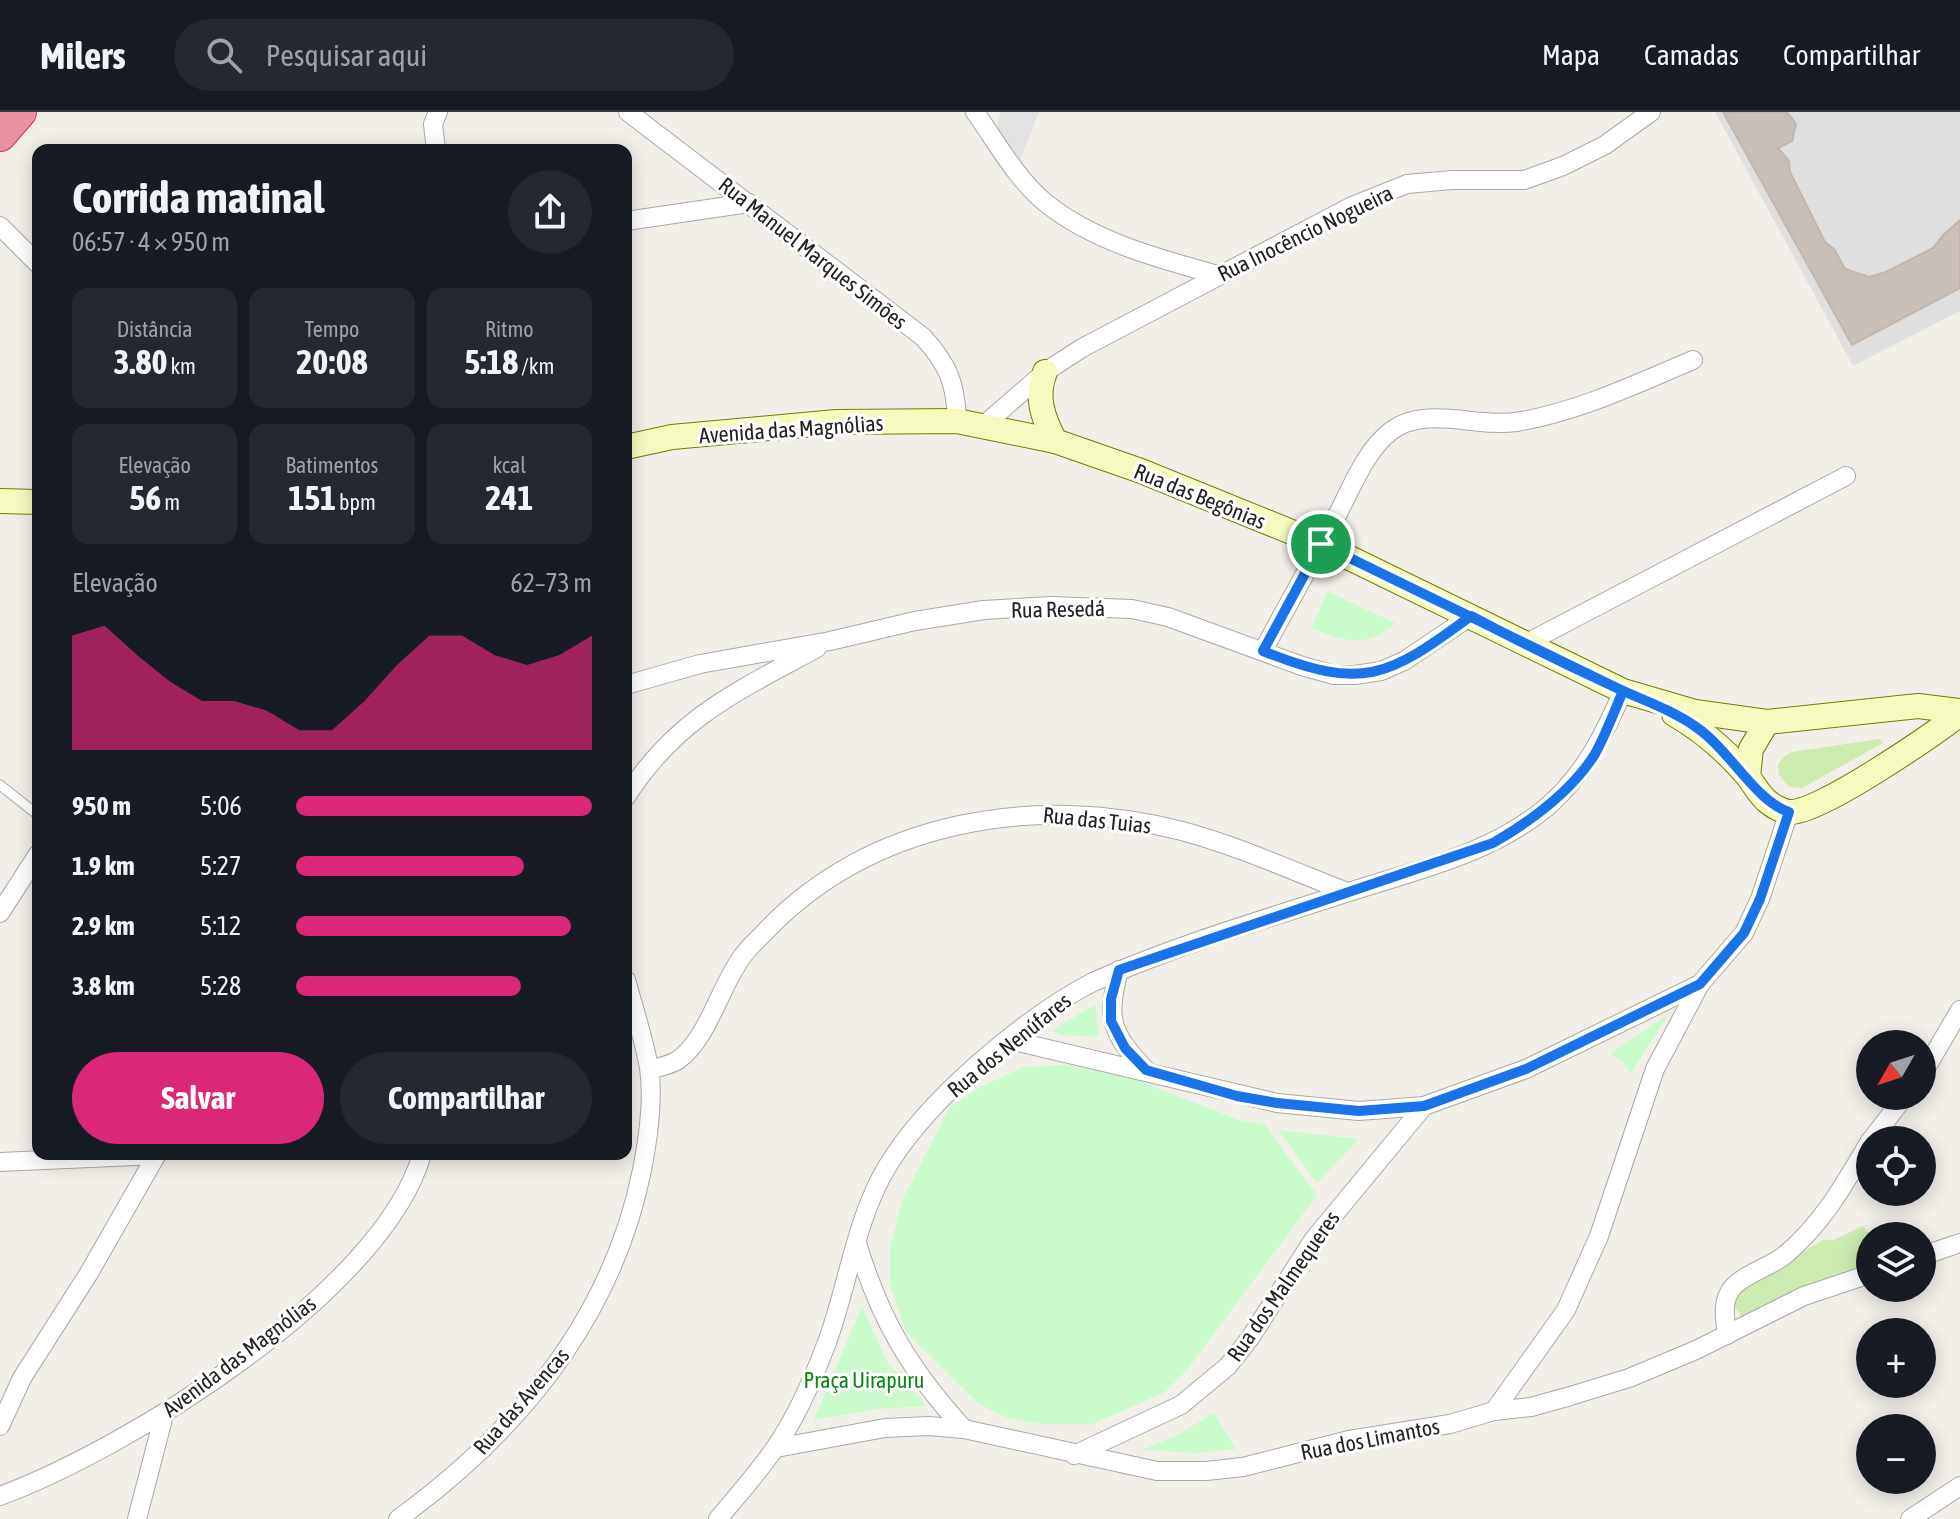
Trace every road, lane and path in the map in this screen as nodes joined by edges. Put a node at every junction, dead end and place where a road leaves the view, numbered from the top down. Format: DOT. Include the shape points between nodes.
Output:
graph roads {
  1 [pos="9,112"];
  2 [pos="20,112"];
  3 [pos="438,112"];
  4 [pos="628,112"];
  5 [pos="975,112"];
  6 [pos="1651,112"];
  7 [pos="0,129"];
  8 [pos="0,135"];
  9 [pos="435,144"];
  10 [pos="749,203"];
  11 [pos="632,220"];
  12 [pos="0,226"];
  13 [pos="32,258"];
  14 [pos="1218,275"];
  15 [pos="1693,360"];
  16 [pos="1045,372"];
  17 [pos="957,421"];
  18 [pos="984,425"];
  19 [pos="1055,441"];
  20 [pos="632,446"];
  21 [pos="1846,476"];
  22 [pos="0,501"];
  23 [pos="32,502"];
  24 [pos="1321,544"];
  25 [pos="1471,616"];
  26 [pos="830,641"];
  27 [pos="1525,644"];
  28 [pos="1263,651"];
  29 [pos="632,683"];
  30 [pos="1623,691"];
  31 [pos="1651,702"];
  32 [pos="1918,706"];
  33 [pos="1960,713"];
  34 [pos="1767,722"];
  35 [pos="1926,740"];
  36 [pos="1748,776"];
  37 [pos="0,785"];
  38 [pos="632,787"];
  39 [pos="32,810"];
  40 [pos="1789,812"];
  41 [pos="32,863"];
  42 [pos="1347,892"];
  43 [pos="0,913"];
  44 [pos="1119,970"];
  45 [pos="1700,984"];
  46 [pos="632,1002"];
  47 [pos="1960,1010"];
  48 [pos="1010,1040"];
  49 [pos="1936,1051"];
  50 [pos="650,1070"];
  51 [pos="1146,1070"];
  52 [pos="1424,1106"];
  53 [pos="1894,1110"];
  54 [pos="1881,1126"];
  55 [pos="39,1160"];
  56 [pos="154,1160"];
  57 [pos="420,1160"];
  58 [pos="0,1162"];
  59 [pos="1856,1165"];
  60 [pos="857,1242"];
  61 [pos="1960,1243"];
  62 [pos="1936,1251"];
  63 [pos="1856,1279"];
  64 [pos="1727,1335"];
  65 [pos="1494,1411"];
  66 [pos="164,1415"];
  67 [pos="0,1426"];
  68 [pos="964,1429"];
  69 [pos="776,1448"];
  70 [pos="1074,1455"];
  71 [pos="1960,1486"];
  72 [pos="0,1496"];
  73 [pos="1960,1498"];
  74 [pos="1937,1502"];
  75 [pos="137,1519"];
  76 [pos="398,1519"];
  77 [pos="718,1519"];
  78 [pos="1910,1519"];
  1 -- 7 [label="highway"];
  2 -- 8 [label="highway"];
  3 -- 9 [label="street"];
  4 -- 10 [label="street, Rua Manuel Marques Simões"];
  5 -- 14 [label="street" via="1016,171 1046,203 1075,223"];
  6 -- 14 [label="street, Rua Inocêncio Nogueira" via="1605,145 1563,166 1524,180 1407,184 1352,206"];
  10 -- 11 [label="street"];
  10 -- 17 [label="street, Rua Manuel Marques Simões" via="923,337 950,376"];
  12 -- 13 [label="street"];
  14 -- 16 [label="street, Rua Inocêncio Nogueira"];
  15 -- 24 [label="street" via="1550,414 1515,422 1425,419 1394,429 1367,459"];
  16 -- 18 [label="street, Rua Inocêncio Nogueira"];
  16 -- 19 [label="main road" via="1038,388"];
  17 -- 18 [label="main road, Rua das Begônias"];
  17 -- 20 [label="main road, Avenida das Magnólias" via="836,422 672,437"];
  18 -- 19 [label="main road, Rua das Begônias"];
  19 -- 24 [label="main road, Rua das Begônias"];
  21 -- 27 [label="street"];
  22 -- 23 [label="main road"];
  24 -- 25 [label="main road, Rua das Begônias"];
  24 -- 28 [label="street"];
  25 -- 27 [label="main road, Rua das Begônias"];
  25 -- 28 [label="street, Rua Resedá" via="1415,655 1381,671 1334,675"];
  26 -- 28 [label="street, Rua Resedá" via="984,610 1051,606 1132,609"];
  26 -- 29 [label="street, Rua Resedá" via="700,664"];
  26 -- 38 [label="street" via="697,716 667,742"];
  27 -- 30 [label="main road, Rua das Begônias"];
  30 -- 31 [label="main road, Rua das Begônias"];
  30 -- 42 [label="street, Rua dos Nenúfares" via="1594,754 1566,788 1518,829 1459,857"];
  31 -- 34 [label="main road, Rua das Begônias"];
  31 -- 36 [label="main road, Rua das Begônias" via="1696,727"];
  32 -- 33 [label="main road, Rua das Begônias"];
  32 -- 34 [label="main road, Rua das Begônias"];
  32 -- 35 [label="main road" via="1927,723"];
  33 -- 35 [label="main road"];
  34 -- 36 [label="main road" via="1751,749"];
  35 -- 40 [label="main road" via="1821,801"];
  36 -- 40 [label="main road, Rua das Begônias" via="1767,801"];
  37 -- 39 [label="lane"];
  40 -- 45 [label="street" via="1744,933"];
  41 -- 43 [label="street"];
  42 -- 44 [label="street, Rua dos Nenúfares"];
  42 -- 50 [label="street, Rua das Tuias" via="1183,832 1128,820 1028,814 923,833 870,855 776,920 741,958 698,1036 678,1060"];
  44 -- 48 [label="street, Rua dos Nenúfares" via="1066,996"];
  44 -- 51 [label="street" via="1111,1021 1125,1048"];
  45 -- 52 [label="street" via="1526,1069"];
  45 -- 65 [label="street" via="1655,1069 1599,1236 1566,1310"];
  46 -- 50 [label="street, Rua das Avencas"];
  47 -- 49 [label="street"];
  48 -- 51 [label="street"];
  48 -- 60 [label="street, Rua dos Nenúfares" via="911,1132 886,1169"];
  50 -- 76 [label="street, Rua das Avencas" via="648,1139 639,1187 619,1255 595,1307 523,1405 467,1463"];
  51 -- 52 [label="street" via="1237,1096 1301,1106 1359,1111"];
  52 -- 70 [label="street, Rua dos Malmequeres" via="1314,1239 1228,1366 1181,1405"];
  53 -- 54 [label="street"];
  55 -- 58 [label="street"];
  56 -- 67 [label="street" via="22,1378"];
  57 -- 66 [label="street, Avenida das Magnólias" via="396,1214 342,1274 254,1351"];
  59 -- 64 [label="street" via="1834,1204 1804,1238 1733,1287 1724,1310"];
  60 -- 68 [label="street" via="883,1319 904,1356"];
  60 -- 69 [label="street" via="825,1347"];
  61 -- 62 [label="street"];
  63 -- 64 [label="street, Rua dos Limantos" via="1804,1296"];
  64 -- 65 [label="street, Rua dos Limantos" via="1629,1378 1531,1407"];
  65 -- 70 [label="street, Rua dos Limantos" via="1206,1471 1157,1471"];
  66 -- 72 [label="street, Avenida das Magnólias" via="82,1460"];
  66 -- 75 [label="street"];
  68 -- 69 [label="street, Rua dos Limantos" via="885,1428"];
  68 -- 70 [label="street, Rua dos Limantos"];
  69 -- 77 [label="street"];
  71 -- 74 [label="street"];
  73 -- 74 [label="street"];
  74 -- 78 [label="street"];
}
